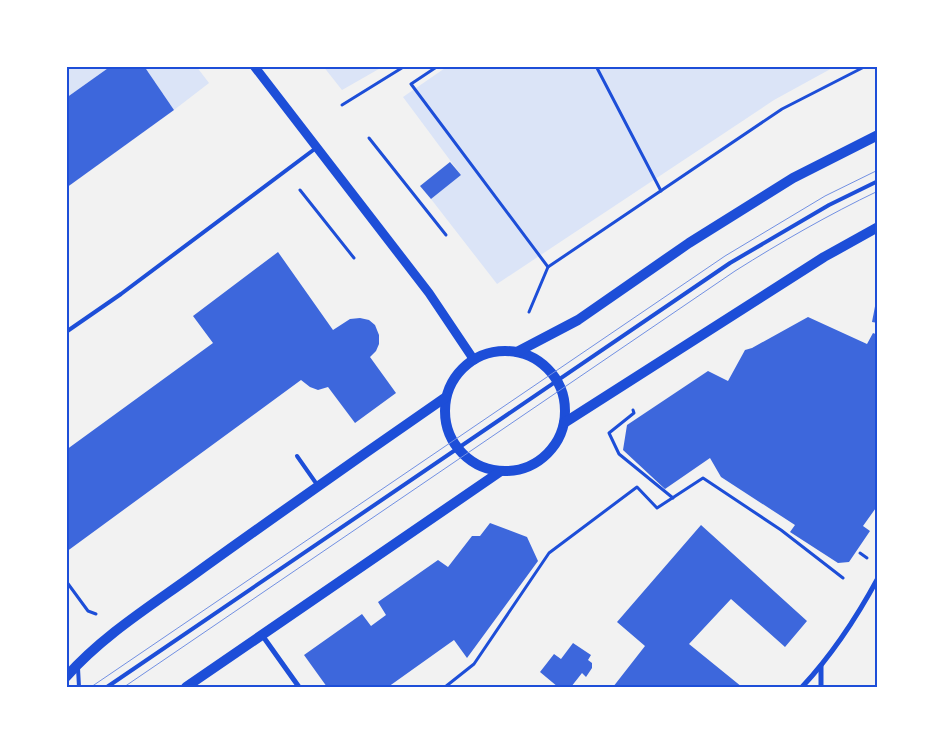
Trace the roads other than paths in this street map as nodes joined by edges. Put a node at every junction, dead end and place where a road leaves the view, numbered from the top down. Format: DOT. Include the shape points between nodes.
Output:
graph roads {
  1 [pos="254,66"];
  2 [pos="878,135"];
  3 [pos="316,148"];
  4 [pos="878,181"];
  5 [pos="878,227"];
  6 [pos="66,332"];
  7 [pos="516,352"];
  8 [pos="474,360"];
  9 [pos="556,381"];
  10 [pos="446,397"];
  11 [pos="564,422"];
  12 [pos="458,448"];
  13 [pos="297,456"];
  14 [pos="501,471"];
  15 [pos="318,486"];
  16 [pos="878,578"];
  17 [pos="262,635"];
  18 [pos="78,664"];
  19 [pos="821,666"];
  20 [pos="66,676"];
  21 [pos="79,687"];
  22 [pos="108,687"];
  23 [pos="186,687"];
  24 [pos="299,687"];
  25 [pos="802,687"];
  26 [pos="821,687"];
  1 -- 3 [label="street"];
  2 -- 7 [label="main road" via="793,178 689,243 578,320"];
  3 -- 6 [label="lane"];
  3 -- 8 [label="street" via="429,293"];
  4 -- 9 [label="lane" via="829,205 730,263"];
  5 -- 11 [label="main road" via="824,257"];
  7 -- 8 [label="main road" via="491,353"];
  7 -- 9 [label="main road" via="547,368"];
  8 -- 10 [label="main road" via="455,378"];
  9 -- 11 [label="main road" via="564,400"];
  9 -- 12 [label="lane"];
  10 -- 12 [label="main road" via="448,432"];
  10 -- 15 [label="main road"];
  11 -- 14 [label="main road" via="559,438 547,454 530,466"];
  12 -- 14 [label="main road" via="479,465"];
  12 -- 22 [label="lane"];
  13 -- 15 [label="lane"];
  14 -- 17 [label="main road"];
  15 -- 18 [label="main road" via="113,633"];
  16 -- 19 [label="street"];
  17 -- 23 [label="main road"];
  17 -- 24 [label="street"];
  18 -- 20 [label="main road"];
  18 -- 21 [label="lane"];
  19 -- 25 [label="street"];
  19 -- 26 [label="street"];
}
